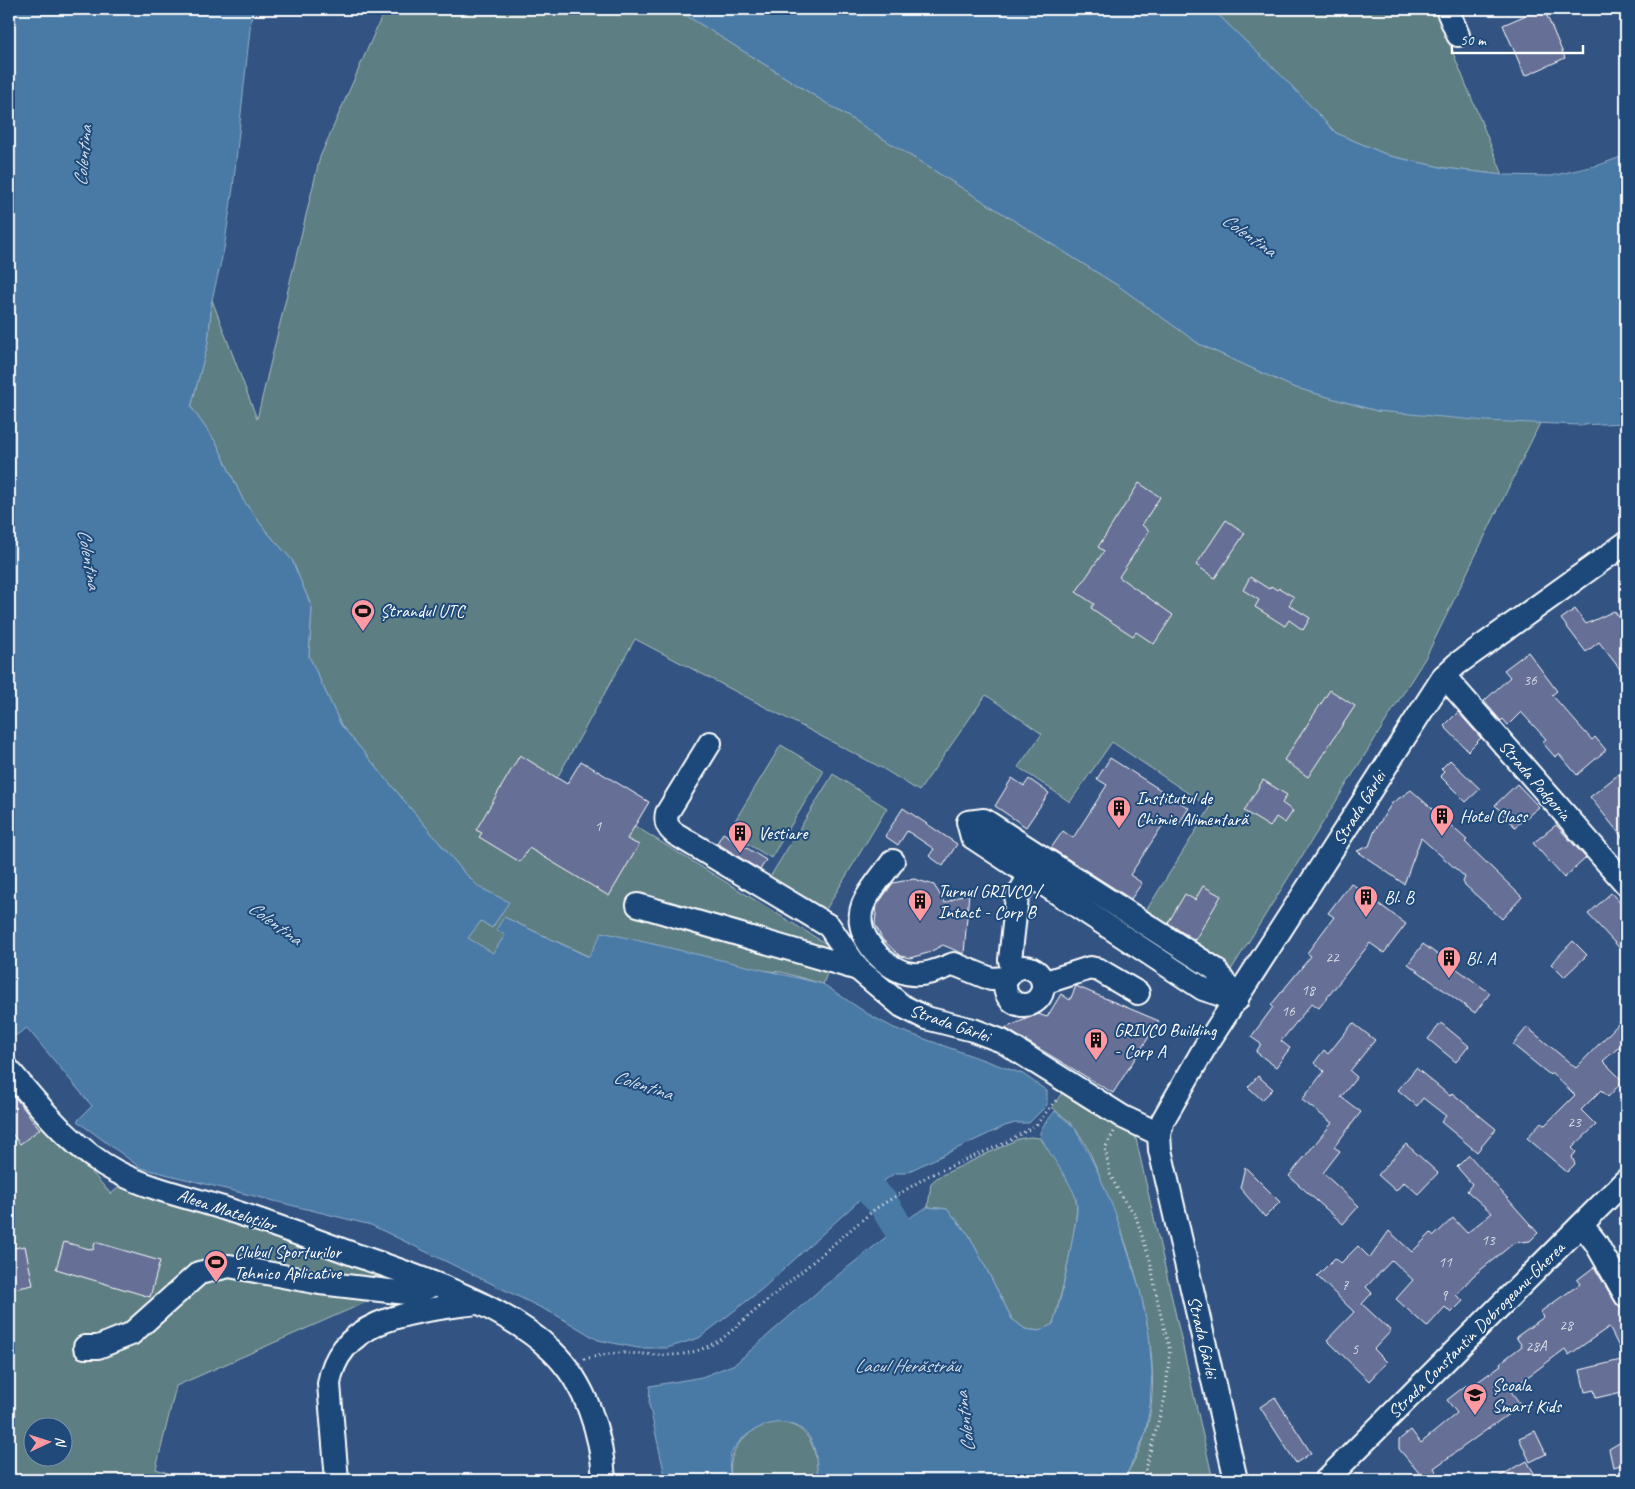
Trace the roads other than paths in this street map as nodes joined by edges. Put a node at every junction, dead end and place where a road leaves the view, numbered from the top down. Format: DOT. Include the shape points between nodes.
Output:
graph roads {
  1 [pos="1447,9"];
  2 [pos="1458,35"];
  3 [pos="1626,543"];
  4 [pos="1444,676"];
  5 [pos="710,743"];
  6 [pos="1042,857"];
  7 [pos="893,861"];
  8 [pos="1029,875"];
  9 [pos="1626,884"];
  10 [pos="638,905"];
  11 [pos="1131,914"];
  12 [pos="1118,933"];
  13 [pos="858,969"];
  14 [pos="1010,974"];
  15 [pos="1043,983"];
  16 [pos="1138,994"];
  17 [pos="1237,1000"];
  18 [pos="9,1070"];
  19 [pos="1159,1134"];
  20 [pos="1626,1180"];
  21 [pos="1582,1225"];
  22 [pos="434,1284"];
  23 [pos="1626,1296"];
  24 [pos="476,1303"];
  25 [pos="84,1347"];
  26 [pos="337,1480"];
  27 [pos="604,1480"];
  28 [pos="1236,1480"];
  29 [pos="1326,1480"];
  1 -- 2 [label="street"];
  3 -- 4 [label="street, Strada Gârlei"];
  4 -- 9 [label="street, Strada Podgoria"];
  4 -- 17 [label="street, Strada Gârlei"];
  5 -- 13 [label="street, Strada Gârlei" via="667,813 668,828 829,926"];
  6 -- 8 [label="street"];
  6 -- 8 [label="street" via="984,820 968,822 972,837"];
  6 -- 11 [label="street"];
  7 -- 14 [label="street" via="863,906 866,936 884,962 907,973 926,974 954,964 991,979"];
  8 -- 12 [label="street"];
  8 -- 14 [label="street" via="1017,897"];
  10 -- 13 [label="street"];
  11 -- 12 [label="street"];
  11 -- 17 [label="street" via="1215,969"];
  12 -- 17 [label="street" via="1203,989"];
  13 -- 19 [label="street, Strada Gârlei" via="902,1006 926,1018 1002,1041 1122,1117"];
  14 -- 15 [label="street" via="1025,967 1031,968"];
  14 -- 15 [label="street" via="1006,984 1008,995 1022,1004 1038,999"];
  15 -- 16 [label="street" via="1090,968 1099,970"];
  17 -- 19 [label="street, Strada Gârlei" via="1205,1047 1163,1120"];
  18 -- 22 [label="street, Aleea Mateloților" via="55,1124 115,1171"];
  19 -- 28 [label="street, Strada Gârlei"];
  20 -- 21 [label="street, Strada Constantin Dobrogeanu-Gherea"];
  21 -- 23 [label="street"];
  21 -- 29 [label="street, Strada Constantin Dobrogeanu-Gherea"];
  22 -- 24 [label="street, Aleea Mateloților"];
  22 -- 25 [label="street" via="414,1294 320,1283 228,1266 199,1273 131,1334 98,1347"];
  24 -- 26 [label="street" via="381,1322 346,1344 331,1369 329,1384"];
  24 -- 27 [label="street, Aleea Mateloților" via="522,1328 553,1351 564,1365 596,1426"];
}
